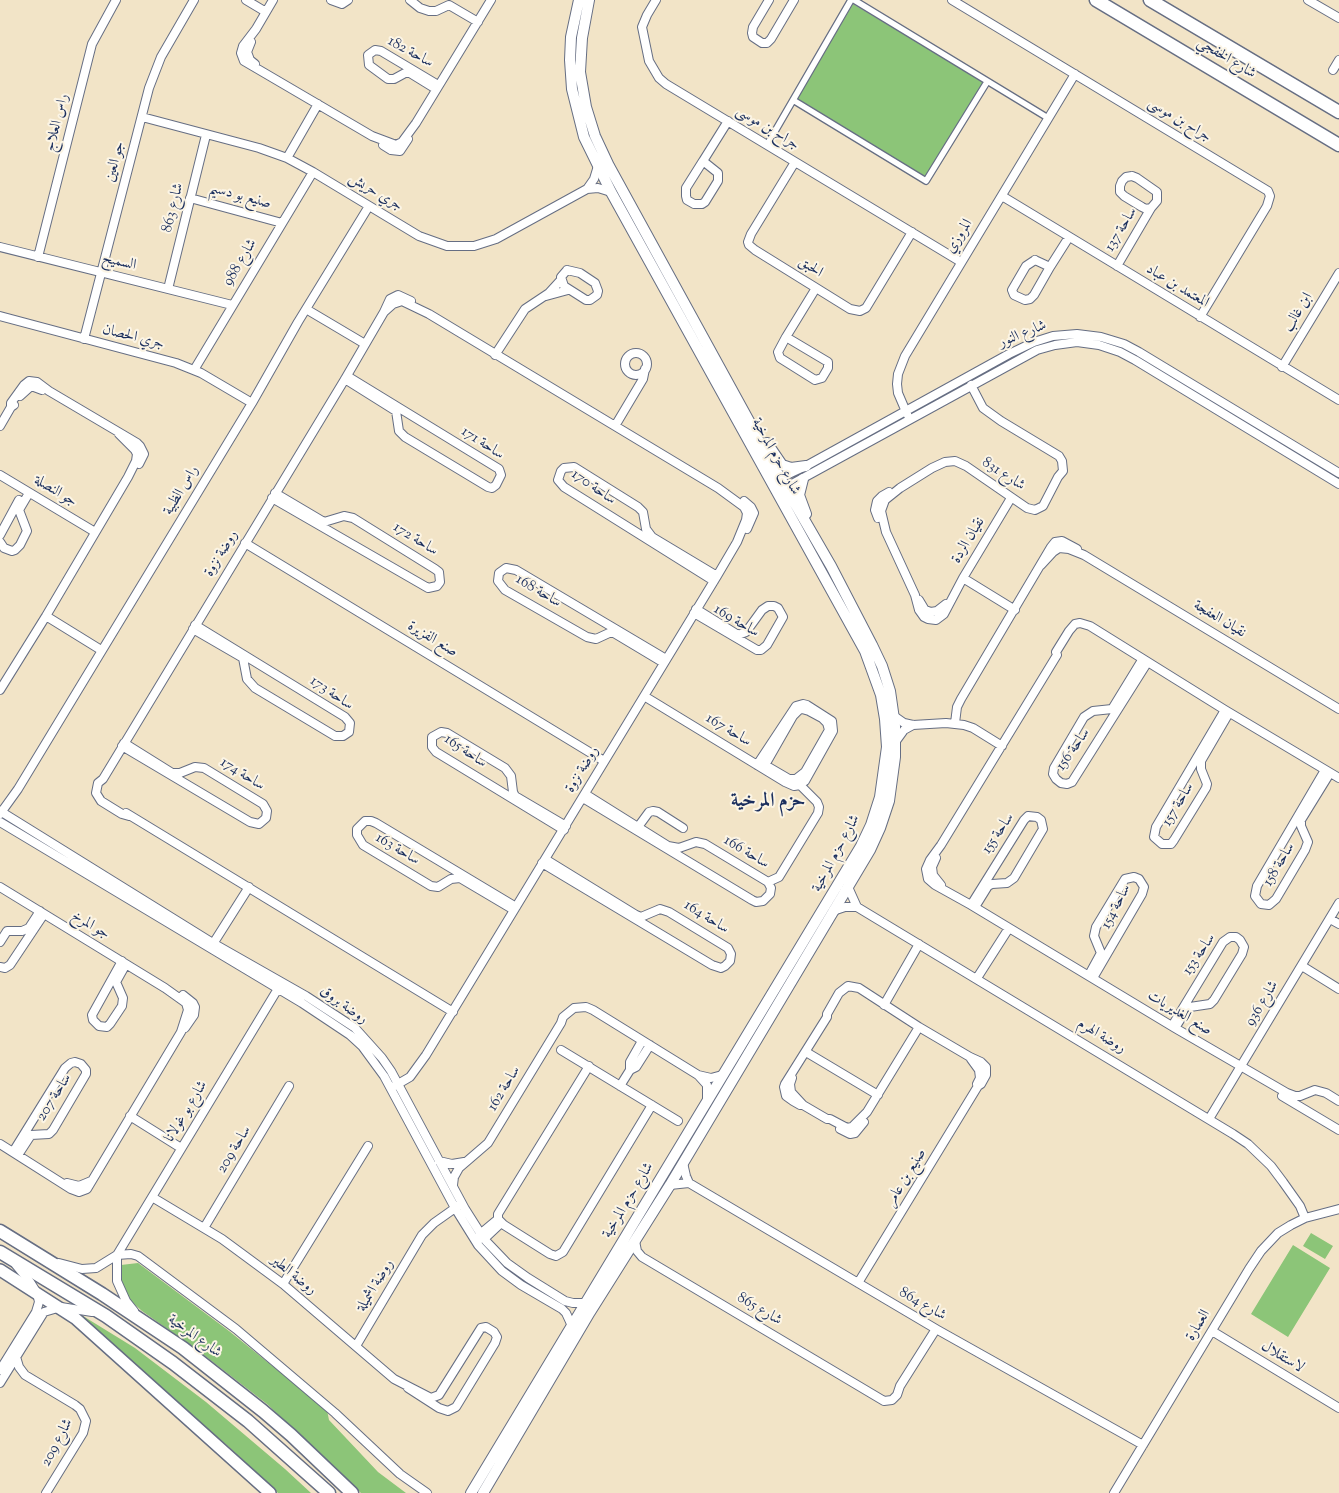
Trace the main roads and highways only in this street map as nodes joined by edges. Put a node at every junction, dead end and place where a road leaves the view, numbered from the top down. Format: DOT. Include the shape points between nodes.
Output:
graph roads {
  1 [pos="1096,0"];
  2 [pos="1157,2"];
  3 [pos="1339,112"];
  4 [pos="1339,146"];
  5 [pos="0,1231"];
  6 [pos="5,1255"];
  7 [pos="0,1270"];
  8 [pos="351,1492"];
  9 [pos="270,1493"];
  10 [pos="329,1493"];
  1 -- 4 [label="highway, شارع الخفجي"];
  2 -- 3 [label="highway, شارع الخفجي"];
  5 -- 8 [label="highway, شارع المرخية" via="183,1348 242,1393"];
  6 -- 10 [label="highway" via="106,1316 173,1363 285,1452"];
  7 -- 9 [label="main road" via="76,1318"];
}
